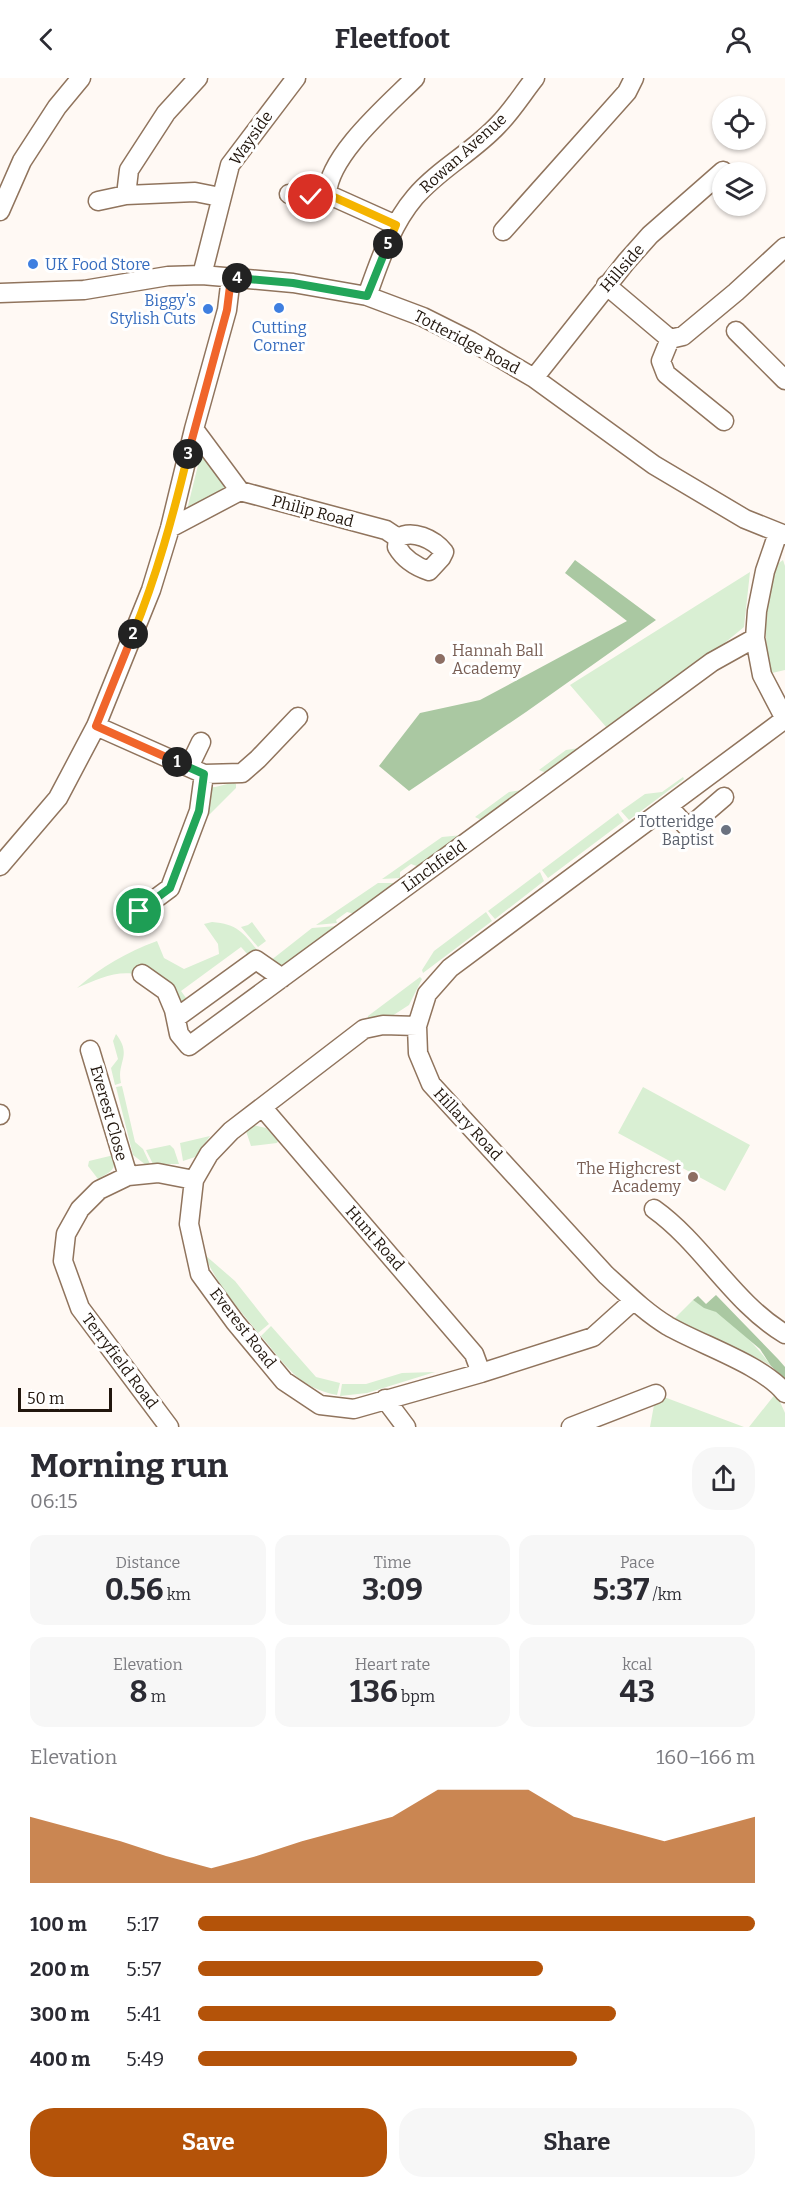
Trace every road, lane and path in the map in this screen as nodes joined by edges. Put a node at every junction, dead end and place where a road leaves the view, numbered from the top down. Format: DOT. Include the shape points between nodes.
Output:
graph roads {
  1 [pos="81,78"];
  2 [pos="198,78"];
  3 [pos="296,78"];
  4 [pos="415,78"];
  5 [pos="535,78"];
  6 [pos="634,78"];
  7 [pos="712,181"];
  8 [pos="289,194"];
  9 [pos="327,194"];
  10 [pos="126,195"];
  11 [pos="220,197"];
  12 [pos="98,201"];
  13 [pos="0,211"];
  14 [pos="396,225"];
  15 [pos="503,231"];
  16 [pos="785,247"];
  17 [pos="202,275"];
  18 [pos="231,278"];
  19 [pos="606,285"];
  20 [pos="0,293"];
  21 [pos="367,296"];
  22 [pos="736,331"];
  23 [pos="670,339"];
  24 [pos="534,378"];
  25 [pos="785,380"];
  26 [pos="724,421"];
  27 [pos="194,429"];
  28 [pos="240,491"];
  29 [pos="170,528"];
  30 [pos="392,534"];
  31 [pos="782,534"];
  32 [pos="755,638"];
  33 [pos="298,717"];
  34 [pos="785,719"];
  35 [pos="96,726"];
  36 [pos="201,742"];
  37 [pos="196,771"];
  38 [pos="724,797"];
  39 [pos="668,806"];
  40 [pos="0,866"];
  41 [pos="139,911"];
  42 [pos="142,974"];
  43 [pos="282,978"];
  44 [pos="176,1018"];
  45 [pos="417,1026"];
  46 [pos="90,1050"];
  47 [pos="262,1108"];
  48 [pos="128,1176"];
  49 [pos="194,1180"];
  50 [pos="654,1209"];
  51 [pos="633,1301"];
  52 [pos="785,1334"];
  53 [pos="481,1373"];
  54 [pos="785,1392"];
  55 [pos="656,1394"];
  56 [pos="385,1399"];
  57 [pos="169,1427"];
  58 [pos="406,1427"];
  59 [pos="571,1427"];
  1 -- 13 [label="street" via="22,161"];
  2 -- 10 [label="street" via="166,112 129,170"];
  3 -- 11 [label="street, Wayside" via="230,165"];
  4 -- 9 [label="street" via="352,142 328,183"];
  5 -- 14 [label="street, Rowan Avenue" via="498,126 415,198"];
  6 -- 15 [label="street" via="627,92"];
  7 -- 19 [label="street, Hillside" via="651,235"];
  8 -- 9 [label="street"];
  9 -- 14 [label="street"];
  10 -- 11 [label="street" via="195,192"];
  10 -- 12 [label="street"];
  11 -- 17 [label="street, Wayside"];
  14 -- 21 [label="street, Rowan Avenue"];
  16 -- 23 [label="street" via="683,336"];
  17 -- 18 [label="street, Totteridge Road"];
  17 -- 20 [label="street, Totteridge Road" via="168,276 84,290"];
  18 -- 21 [label="street, Totteridge Road" via="293,283"];
  18 -- 27 [label="street" via="227,310"];
  19 -- 23 [label="street"];
  19 -- 24 [label="street, Hillside"];
  21 -- 24 [label="street, Totteridge Road" via="423,316"];
  22 -- 25 [label="street"];
  23 -- 26 [label="street" via="661,362 666,374"];
  24 -- 31 [label="street, Totteridge Road" via="654,465 745,519"];
  27 -- 28 [label="street"];
  27 -- 29 [label="street"];
  28 -- 29 [label="street"];
  28 -- 30 [label="street, Philip Road"];
  29 -- 35 [label="street" via="151,590"];
  31 -- 32 [label="street" via="765,571"];
  32 -- 34 [label="street" via="762,675"];
  32 -- 43 [label="street, Linchfield" via="712,662"];
  33 -- 37 [label="street" via="242,773"];
  34 -- 39 [label="street, Hillary Road"];
  35 -- 37 [label="street"];
  35 -- 40 [label="street" via="58,798"];
  36 -- 37 [label="street"];
  37 -- 41 [label="street" via="199,811 170,888"];
  38 -- 39 [label="street" via="687,828"];
  39 -- 45 [label="street, Hillary Road" via="450,968 426,994"];
  42 -- 44 [label="street, Linchfield" via="166,991"];
  43 -- 44 [label="street" via="256,960"];
  43 -- 44 [label="street, Linchfield" via="189,1046 179,1034"];
  45 -- 47 [label="street, Everest Road" via="364,1029"];
  45 -- 51 [label="street, Hillary Road" via="418,1053 431,1084"];
  46 -- 48 [label="street, Everest Close"];
  47 -- 49 [label="street, Everest Road" via="209,1154"];
  47 -- 53 [label="street, Hunt Road" via="474,1354"];
  48 -- 49 [label="street, Terryfield Road" via="158,1173"];
  48 -- 57 [label="street, Terryfield Road" via="99,1190 80,1209 66,1234 63,1262 80,1308"];
  49 -- 56 [label="street, Everest Road" via="189,1224 200,1274 284,1381 320,1405 354,1408"];
  50 -- 52 [label="street" via="673,1222 765,1322"];
  51 -- 53 [label="street, Everest Road" via="593,1337"];
  51 -- 54 [label="street, Hillary Road" via="665,1324 759,1371"];
  53 -- 56 [label="street, Everest Road"];
  55 -- 59 [label="street"];
  56 -- 58 [label="street"];
}
